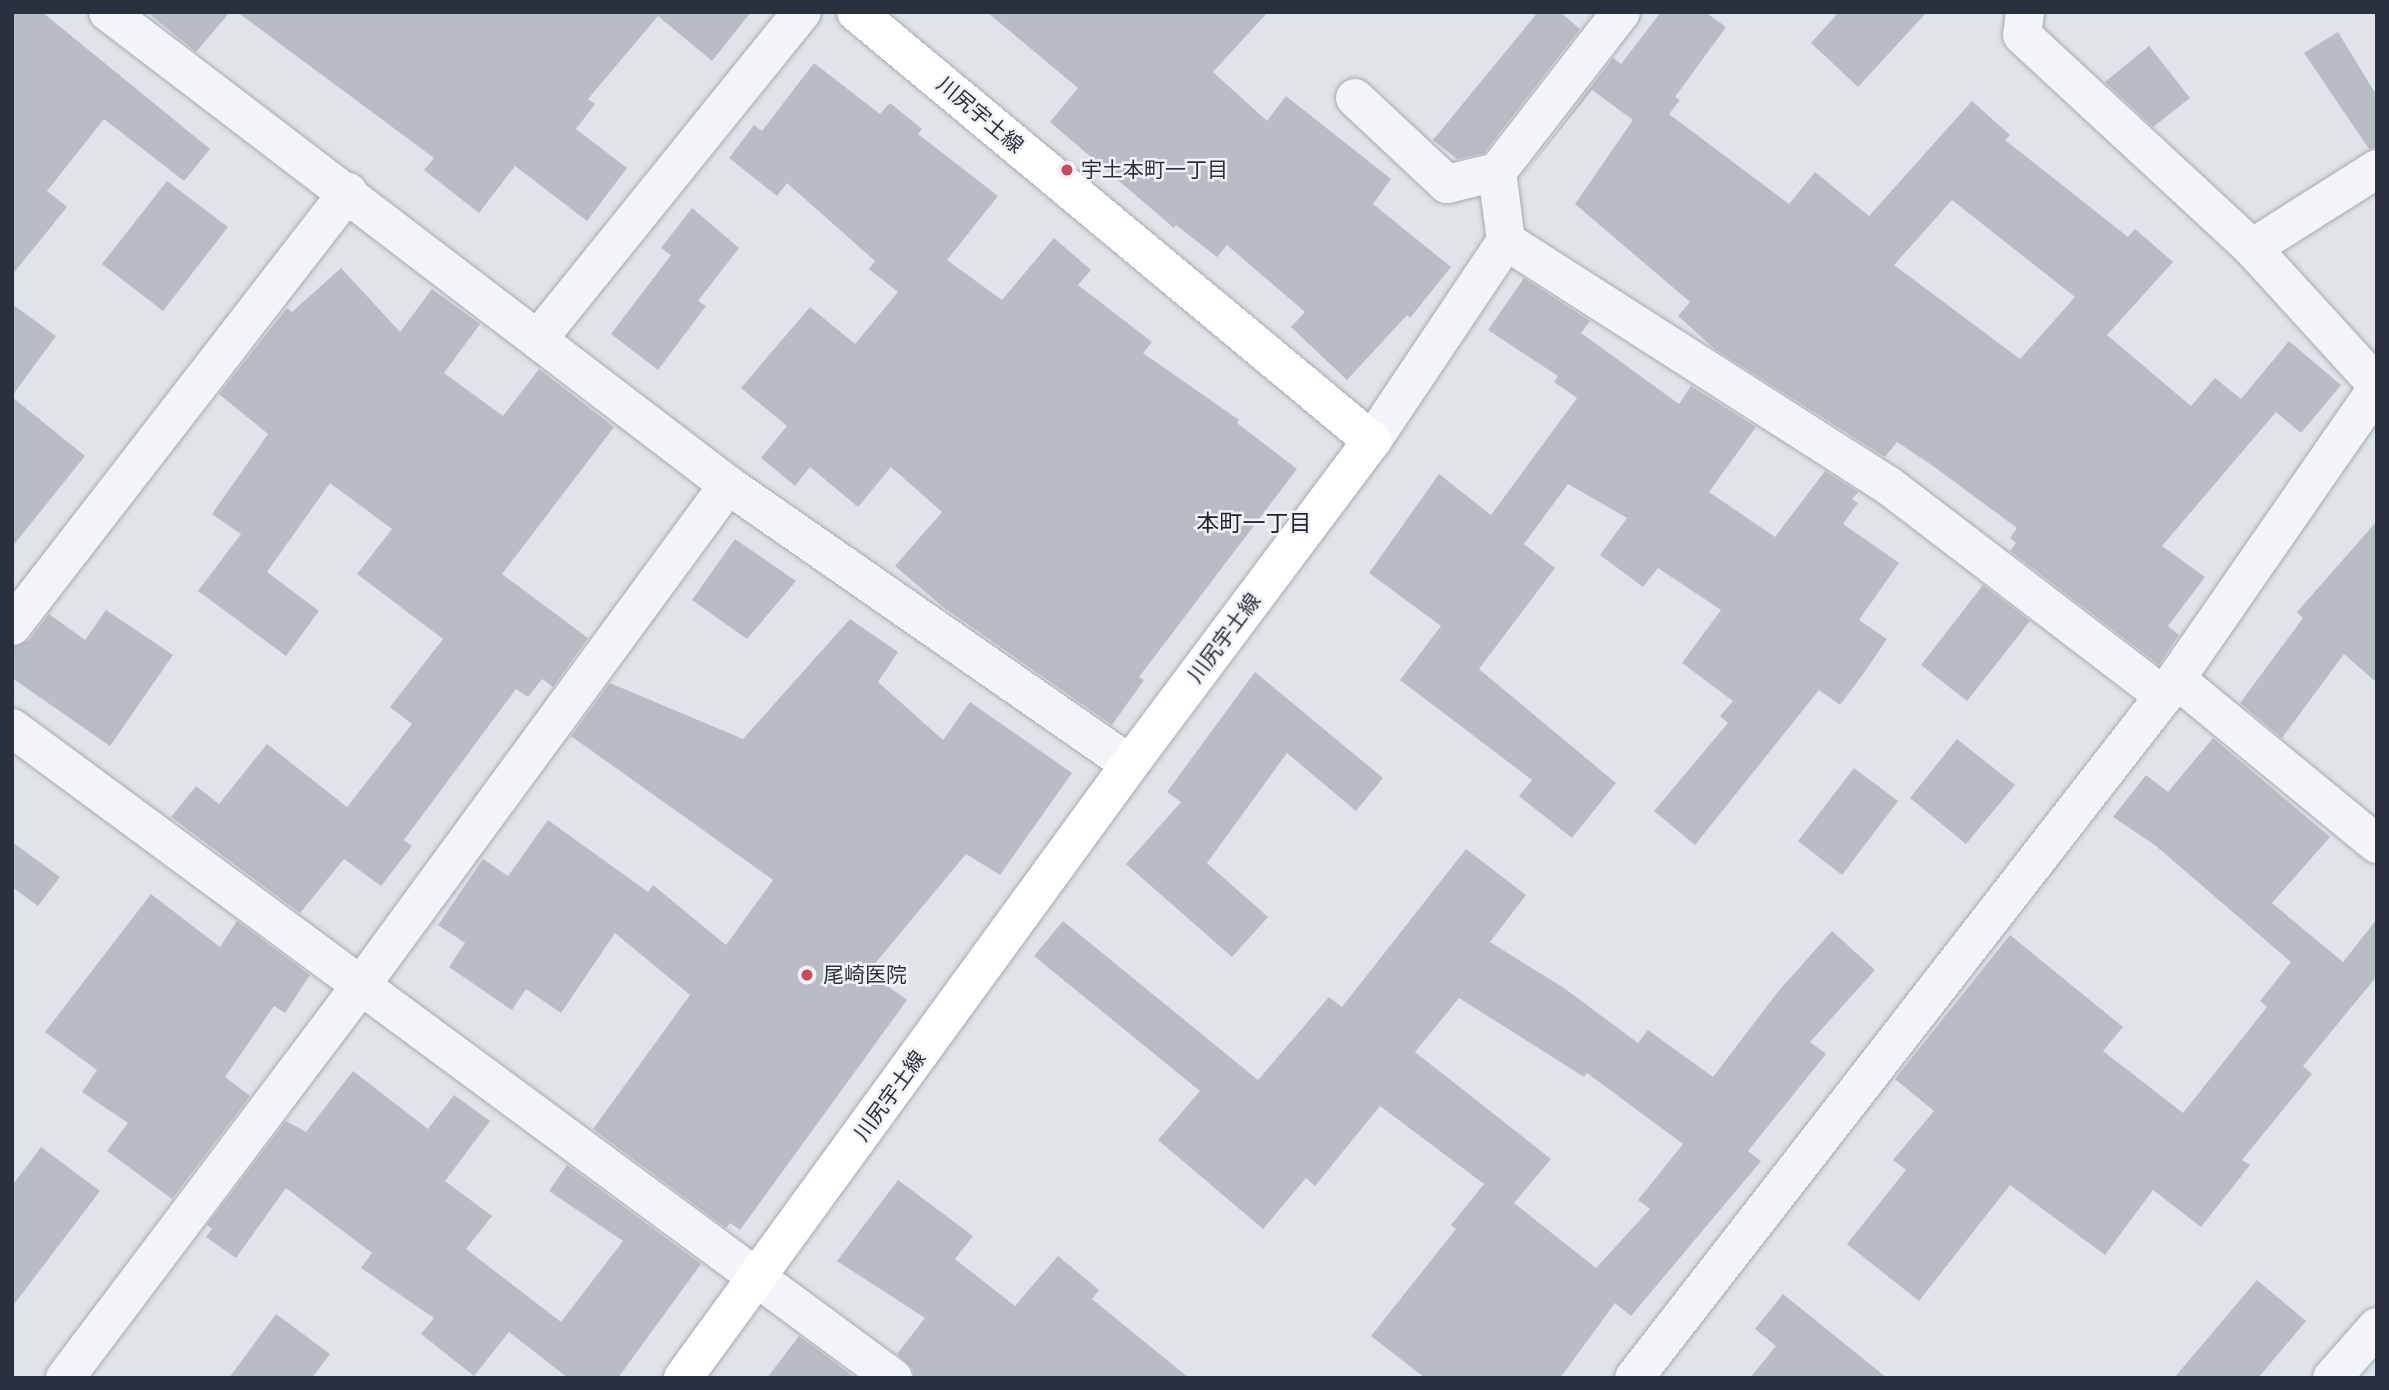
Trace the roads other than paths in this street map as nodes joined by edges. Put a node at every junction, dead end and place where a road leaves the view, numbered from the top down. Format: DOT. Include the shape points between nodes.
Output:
graph roads {
  1 [pos="108,12"];
  2 [pos="802,12"];
  3 [pos="856,12"];
  4 [pos="1621,12"];
  5 [pos="2025,12"];
  6 [pos="1355,98"];
  7 [pos="2377,169"];
  8 [pos="1497,172"];
  9 [pos="348,192"];
  10 [pos="1506,241"];
  11 [pos="2252,248"];
  12 [pos="538,339"];
  13 [pos="2377,387"];
  14 [pos="1372,442"];
  15 [pos="728,485"];
  16 [pos="12,626"];
  17 [pos="2170,688"];
  18 [pos="12,728"];
  19 [pos="1130,764"];
  20 [pos="2377,844"];
  21 [pos="362,984"];
  22 [pos="759,1276"];
  23 [pos="2377,1327"];
  24 [pos="65,1378"];
  25 [pos="682,1378"];
  26 [pos="893,1378"];
  27 [pos="1634,1378"];
  28 [pos="2332,1378"];
  1 -- 9 [label="street"];
  2 -- 12 [label="street"];
  3 -- 14 [label="main road, 川尻宇土線"];
  4 -- 8 [label="street"];
  5 -- 11 [label="street" via="2022,35"];
  6 -- 8 [label="street" via="1447,184"];
  7 -- 11 [label="street"];
  8 -- 10 [label="street"];
  9 -- 12 [label="street"];
  9 -- 16 [label="street"];
  10 -- 14 [label="street"];
  10 -- 17 [label="street" via="1889,486"];
  11 -- 13 [label="street"];
  12 -- 15 [label="street"];
  13 -- 17 [label="street"];
  14 -- 19 [label="main road, 川尻宇土線"];
  15 -- 19 [label="street"];
  15 -- 21 [label="street"];
  17 -- 20 [label="street"];
  17 -- 27 [label="street"];
  18 -- 21 [label="street"];
  19 -- 22 [label="main road, 川尻宇土線"];
  21 -- 22 [label="street"];
  21 -- 24 [label="street"];
  22 -- 25 [label="main road, 川尻宇土線"];
  22 -- 26 [label="street"];
  23 -- 28 [label="street"];
}
